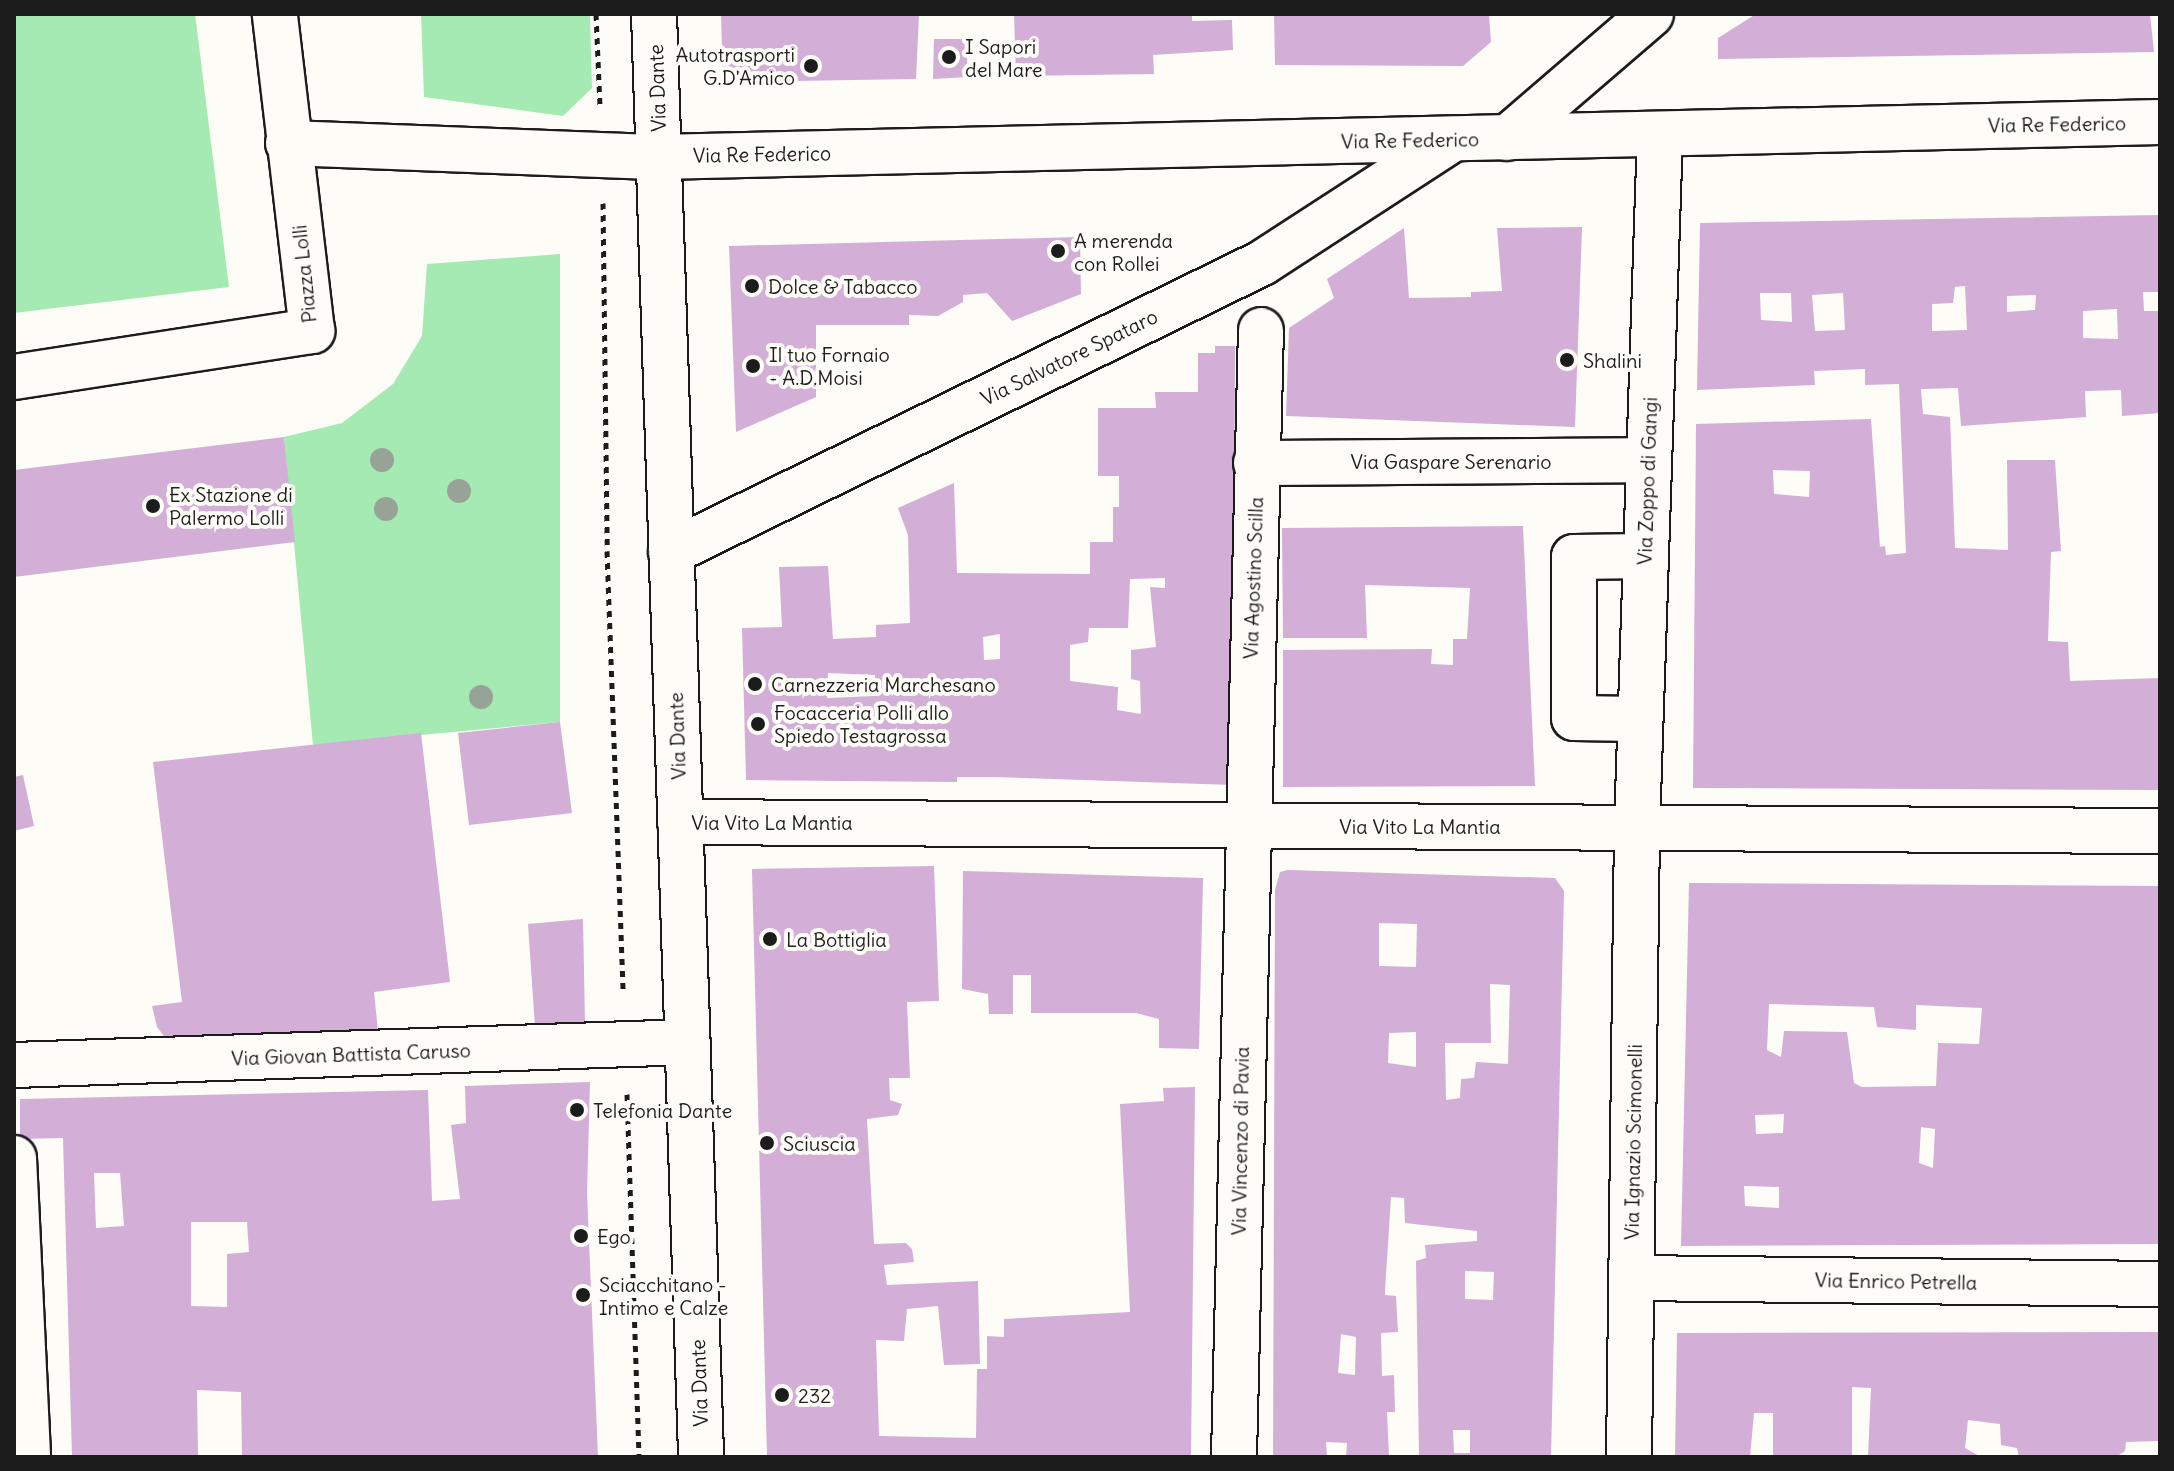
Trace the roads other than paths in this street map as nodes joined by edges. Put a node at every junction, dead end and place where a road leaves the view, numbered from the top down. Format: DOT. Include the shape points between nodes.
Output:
graph roads {
  1 [pos="275,14"];
  2 [pos="654,14"];
  3 [pos="1651,14"];
  4 [pos="2160,122"];
  5 [pos="1660,134"];
  6 [pos="1507,138"];
  7 [pos="1453,139"];
  8 [pos="288,143"];
  9 [pos="659,157"];
  10 [pos="1261,330"];
  11 [pos="14,377"];
  12 [pos="1647,460"];
  13 [pos="1256,463"];
  14 [pos="671,552"];
  15 [pos="1645,556"];
  16 [pos="1640,719"];
  17 [pos="680,822"];
  18 [pos="1246,825"];
  19 [pos="1637,827"];
  20 [pos="2160,831"];
  21 [pos="688,1042"];
  22 [pos="14,1065"];
  23 [pos="14,1158"];
  24 [pos="1632,1278"];
  25 [pos="2160,1284"];
  26 [pos="28,1457"];
  27 [pos="701,1457"];
  28 [pos="1234,1457"];
  29 [pos="1629,1457"];
  1 -- 8 [label="street, Piazza Lolli"];
  2 -- 9 [label="street, Via Dante"];
  3 -- 6 [label="street"];
  4 -- 5 [label="street, Via Re Federico"];
  5 -- 6 [label="street, Via Re Federico"];
  5 -- 12 [label="street, Via Zoppo di Gangi"];
  6 -- 7 [label="street, Via Re Federico"];
  7 -- 9 [label="street, Via Re Federico"];
  7 -- 14 [label="street, Via Salvatore Spataro" via="1262,263"];
  8 -- 9 [label="street, Via Re Federico"];
  8 -- 11 [label="street, Piazza Lolli" via="312,331"];
  9 -- 14 [label="street, Via Dante"];
  10 -- 13 [label="street, Via Agostino Scilla"];
  12 -- 13 [label="street, Via Gaspare Serenario"];
  12 -- 15 [label="street, Via Zoppo di Gangi"];
  13 -- 18 [label="street, Via Agostino Scilla"];
  14 -- 17 [label="street, Via Dante"];
  15 -- 16 [label="street, Via Zoppo di Gangi"];
  15 -- 16 [label="street" via="1574,557 1574,718"];
  16 -- 19 [label="street, Via Zoppo di Gangi"];
  17 -- 18 [label="street, Via Vito La Mantia"];
  17 -- 21 [label="street, Via Dante"];
  18 -- 19 [label="street, Via Vito La Mantia"];
  18 -- 28 [label="street, Via Vincenzo di Pavia"];
  19 -- 20 [label="street, Via Vito La Mantia"];
  19 -- 24 [label="street, Via Ignazio Scimonelli"];
  21 -- 22 [label="street, Via Giovan Battista Caruso"];
  21 -- 27 [label="street, Via Dante"];
  23 -- 26 [label="street"];
  24 -- 25 [label="street, Via Enrico Petrella"];
  24 -- 29 [label="street, Via Ignazio Scimonelli"];
}
